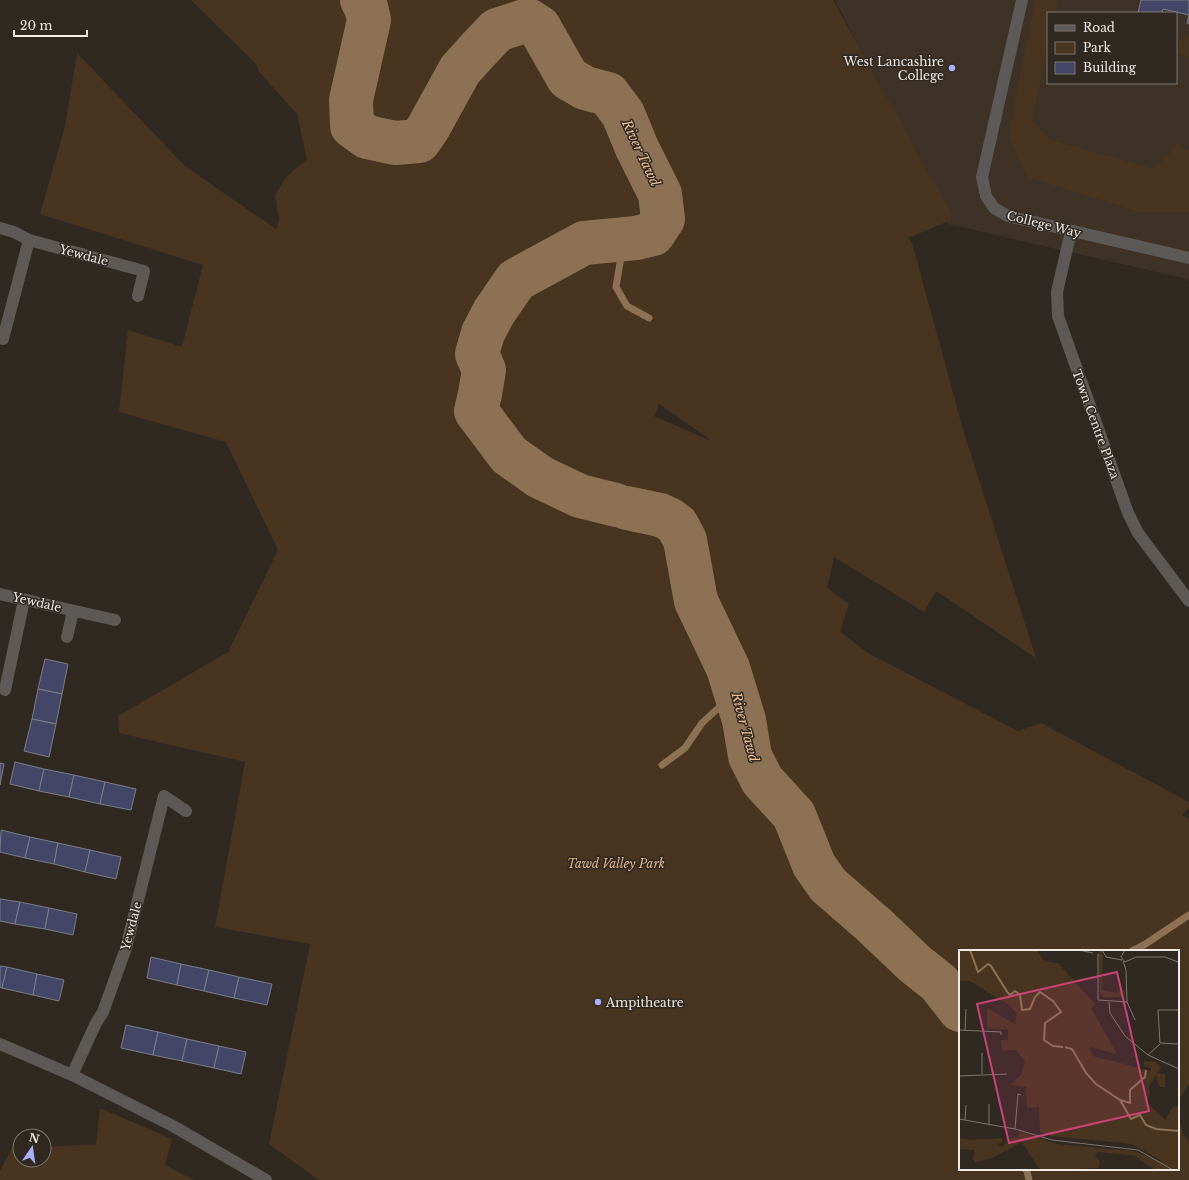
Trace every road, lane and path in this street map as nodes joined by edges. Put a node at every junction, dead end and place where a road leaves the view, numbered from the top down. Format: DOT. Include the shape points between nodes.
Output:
graph roads {
  1 [pos="1022,0"];
  2 [pos="0,228"];
  3 [pos="1071,231"];
  4 [pos="29,240"];
  5 [pos="1189,258"];
  6 [pos="138,296"];
  7 [pos="4,339"];
  8 [pos="0,594"];
  9 [pos="24,600"];
  10 [pos="1189,601"];
  11 [pos="73,611"];
  12 [pos="115,620"];
  13 [pos="67,637"];
  14 [pos="5,690"];
  15 [pos="186,811"];
  16 [pos="0,1044"];
  17 [pos="72,1075"];
  18 [pos="266,1180"];
  1 -- 3 [label="street, College Way" via="986,153 982,176 986,196 994,208 1008,216"];
  2 -- 4 [label="street, Yewdale"];
  3 -- 5 [label="street, College Way"];
  3 -- 10 [label="street, Town Centre Plaza" via="1057,292 1058,316 1128,513 1138,533"];
  4 -- 6 [label="street, Yewdale" via="144,271"];
  4 -- 7 [label="street"];
  8 -- 9 [label="street, Yewdale"];
  9 -- 11 [label="street, Yewdale"];
  9 -- 14 [label="street"];
  11 -- 12 [label="street, Yewdale"];
  11 -- 13 [label="street, Yewdale"];
  15 -- 17 [label="street, Yewdale" via="164,796 126,948 103,1012"];
  16 -- 17 [label="street"];
  17 -- 18 [label="street" via="173,1126"];
}
